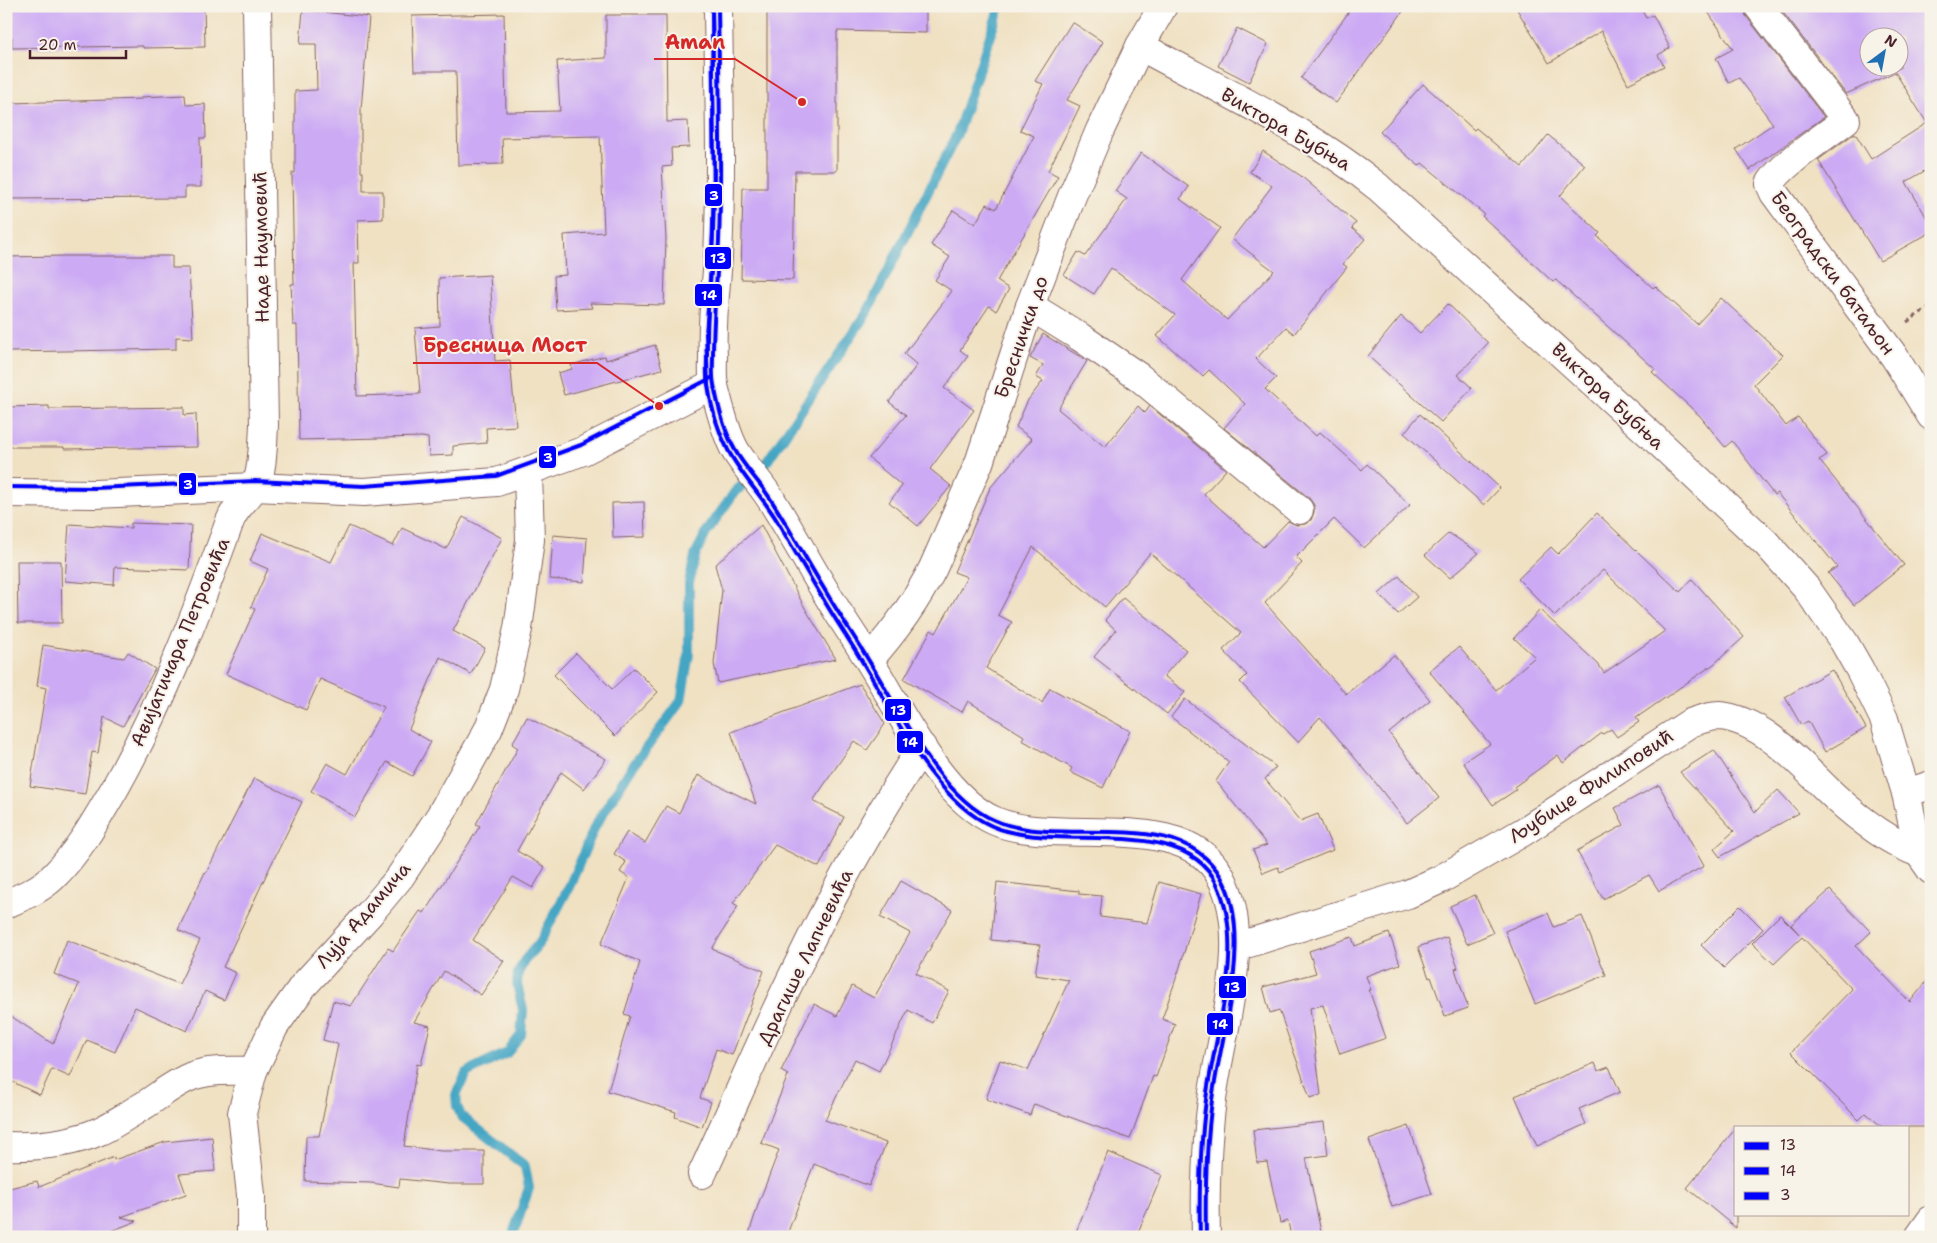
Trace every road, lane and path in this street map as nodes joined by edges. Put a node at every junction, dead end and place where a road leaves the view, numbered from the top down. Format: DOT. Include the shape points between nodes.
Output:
graph roads {
  1 [pos="257,6"];
  2 [pos="718,6"];
  3 [pos="1163,6"];
  4 [pos="1758,6"];
  5 [pos="1140,46"];
  6 [pos="1030,306"];
  7 [pos="714,384"];
  8 [pos="1931,416"];
  9 [pos="528,472"];
  10 [pos="255,487"];
  11 [pos="6,493"];
  12 [pos="1299,510"];
  13 [pos="869,660"];
  14 [pos="922,747"];
  15 [pos="1918,789"];
  16 [pos="1925,862"];
  17 [pos="6,904"];
  18 [pos="1236,947"];
  19 [pos="252,1071"];
  20 [pos="6,1146"];
  21 [pos="702,1174"];
  22 [pos="1931,1220"];
  23 [pos="251,1237"];
  24 [pos="1206,1237"];
  25 [pos="1919,1237"];
  1 -- 10 [label="street, Наде Наумовић" via="264,425 263,454"];
  2 -- 7 [label="street" via="720,189 712,334"];
  3 -- 5 [label="street, Бреснички до"];
  4 -- 8 [label="street, Београдски батаљон" via="1846,120 1774,176 1770,184 1894,356"];
  5 -- 6 [label="street, Бреснички до" via="1100,130"];
  5 -- 15 [label="street, Виктора Бубња" via="1322,146 1357,170 1546,338 1766,543 1807,589 1860,670"];
  6 -- 12 [label="street" via="1139,377"];
  6 -- 13 [label="street, Бреснички до" via="979,463 933,568 894,633"];
  7 -- 9 [label="street" via="583,451"];
  7 -- 13 [label="street" via="734,449 772,501"];
  9 -- 10 [label="street" via="497,482 364,492"];
  9 -- 19 [label="street, Луја Адамича" via="530,540 519,620 504,689 488,730 440,816 400,877 302,986 274,1027"];
  10 -- 11 [label="street" via="95,494"];
  10 -- 17 [label="street, Авијатичара Петровића" via="233,512 167,684 105,805 52,878"];
  13 -- 14 [label="street"];
  14 -- 18 [label="street" via="958,794 993,820 1038,831 1161,836 1196,850 1219,873 1230,897"];
  14 -- 21 [label="street, Драгише Лапчевића" via="847,872 800,961"];
  15 -- 16 [label="street, Виктора Бубња"];
  16 -- 18 [label="street, Љубице Филиповић" via="1879,833 1769,736 1752,726 1720,716 1690,723 1524,832 1408,894"];
  18 -- 24 [label="street" via="1206,1149"];
  19 -- 20 [label="street" via="193,1076 100,1131 78,1138 53,1145"];
  19 -- 23 [label="street, Луја Адамича" via="242,1113 251,1195"];
  22 -- 25 [label="street"];
}
